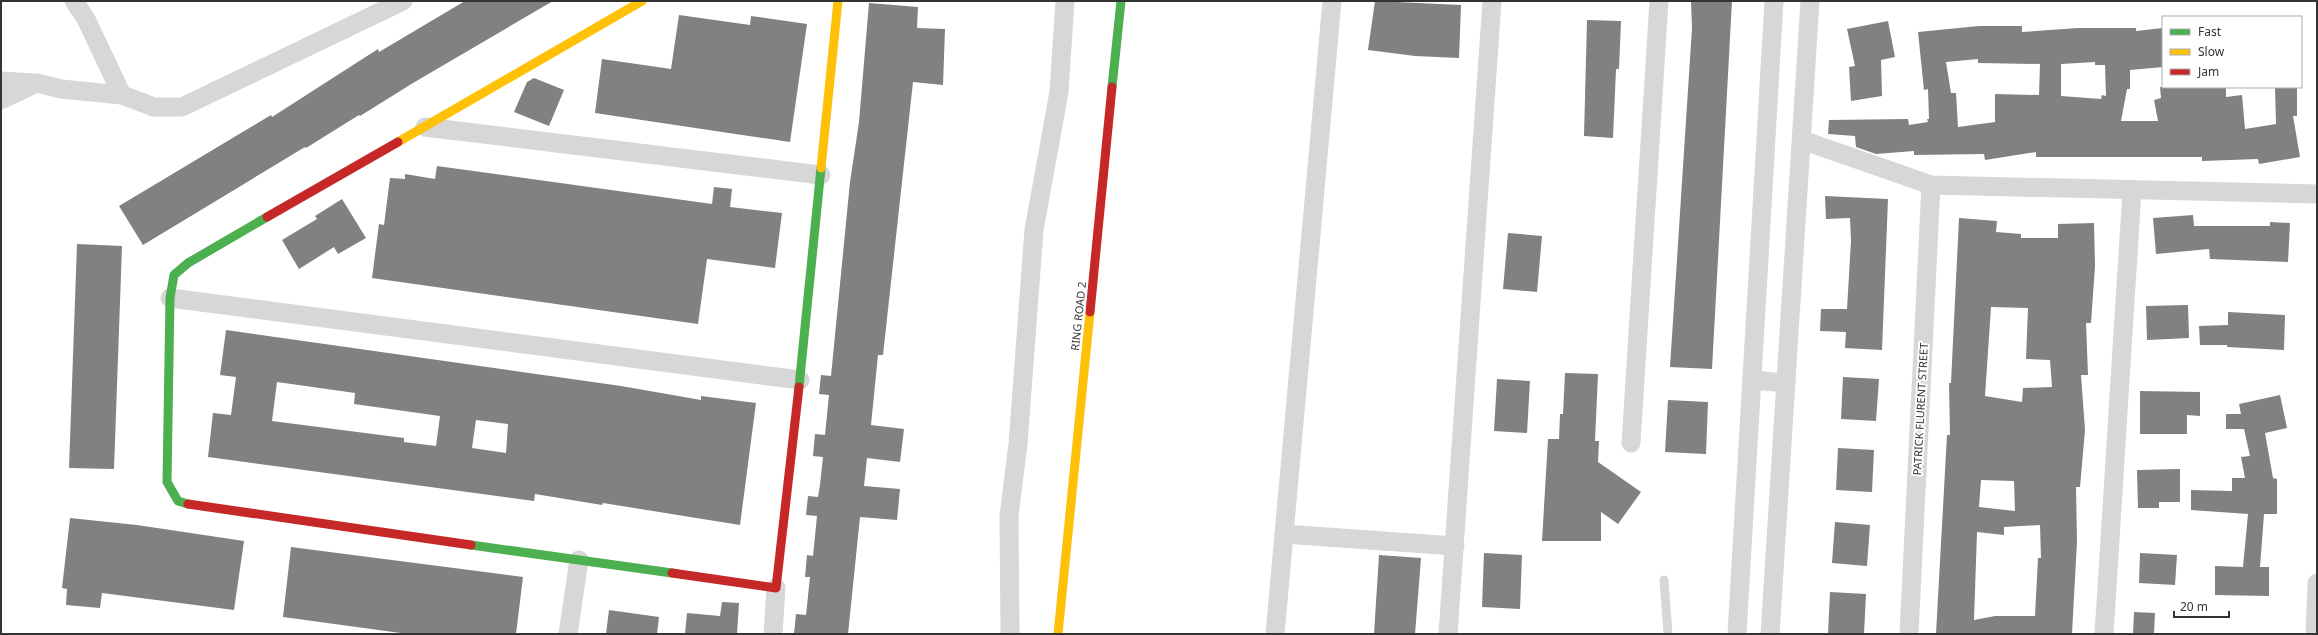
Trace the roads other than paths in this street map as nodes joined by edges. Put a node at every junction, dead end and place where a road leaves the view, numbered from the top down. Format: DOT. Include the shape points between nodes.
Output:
graph roads {
  1 [pos="74,1"];
  2 [pos="403,1"];
  3 [pos="642,1"];
  4 [pos="838,1"];
  5 [pos="1066,1"];
  6 [pos="1121,1"];
  7 [pos="1332,1"];
  8 [pos="1492,1"];
  9 [pos="1659,1"];
  10 [pos="1774,1"];
  11 [pos="1810,1"];
  12 [pos="1,81"];
  13 [pos="37,83"];
  14 [pos="122,95"];
  15 [pos="1,100"];
  16 [pos="426,127"];
  17 [pos="1802,140"];
  18 [pos="821,175"];
  19 [pos="1931,185"];
  20 [pos="2132,191"];
  21 [pos="2317,194"];
  22 [pos="170,298"];
  23 [pos="800,380"];
  24 [pos="1752,380"];
  25 [pos="1786,383"];
  26 [pos="1631,443"];
  27 [pos="1284,534"];
  28 [pos="1455,546"];
  29 [pos="579,560"];
  30 [pos="1664,580"];
  31 [pos="2317,583"];
  32 [pos="776,588"];
  33 [pos="568,634"];
  34 [pos="772,634"];
  35 [pos="1010,634"];
  36 [pos="1058,634"];
  37 [pos="1275,634"];
  38 [pos="1448,634"];
  39 [pos="1668,634"];
  40 [pos="1737,634"];
  41 [pos="1770,634"];
  42 [pos="1909,634"];
  43 [pos="2104,634"];
  44 [pos="2315,634"];
  1 -- 14 [label="street" via="86,19"];
  2 -- 14 [label="street" via="182,107 154,107"];
  3 -- 16 [label="street"];
  4 -- 18 [label="street"];
  5 -- 35 [label="street" via="1059,92 1034,230 1018,444 1009,516"];
  6 -- 36 [label="street, RING ROAD 2"];
  7 -- 27 [label="street"];
  8 -- 28 [label="street"];
  9 -- 26 [label="street"];
  10 -- 24 [label="street"];
  11 -- 17 [label="street"];
  12 -- 13 [label="street"];
  13 -- 14 [label="street" via="61,89"];
  13 -- 15 [label="street"];
  16 -- 18 [label="street"];
  16 -- 22 [label="street" via="188,263 174,275"];
  17 -- 19 [label="street"];
  17 -- 25 [label="street"];
  18 -- 23 [label="street"];
  19 -- 20 [label="street"];
  19 -- 42 [label="street, PATRICK FLURENT STREET"];
  20 -- 21 [label="street"];
  20 -- 43 [label="street"];
  22 -- 23 [label="street"];
  22 -- 29 [label="street" via="167,482 178,501 198,506"];
  23 -- 32 [label="street"];
  24 -- 25 [label="street"];
  24 -- 40 [label="street"];
  25 -- 41 [label="street"];
  27 -- 28 [label="street"];
  27 -- 37 [label="street"];
  28 -- 38 [label="street"];
  29 -- 32 [label="street"];
  29 -- 33 [label="street"];
  30 -- 39 [label="lane"];
  31 -- 44 [label="street"];
  32 -- 34 [label="street"];
}
